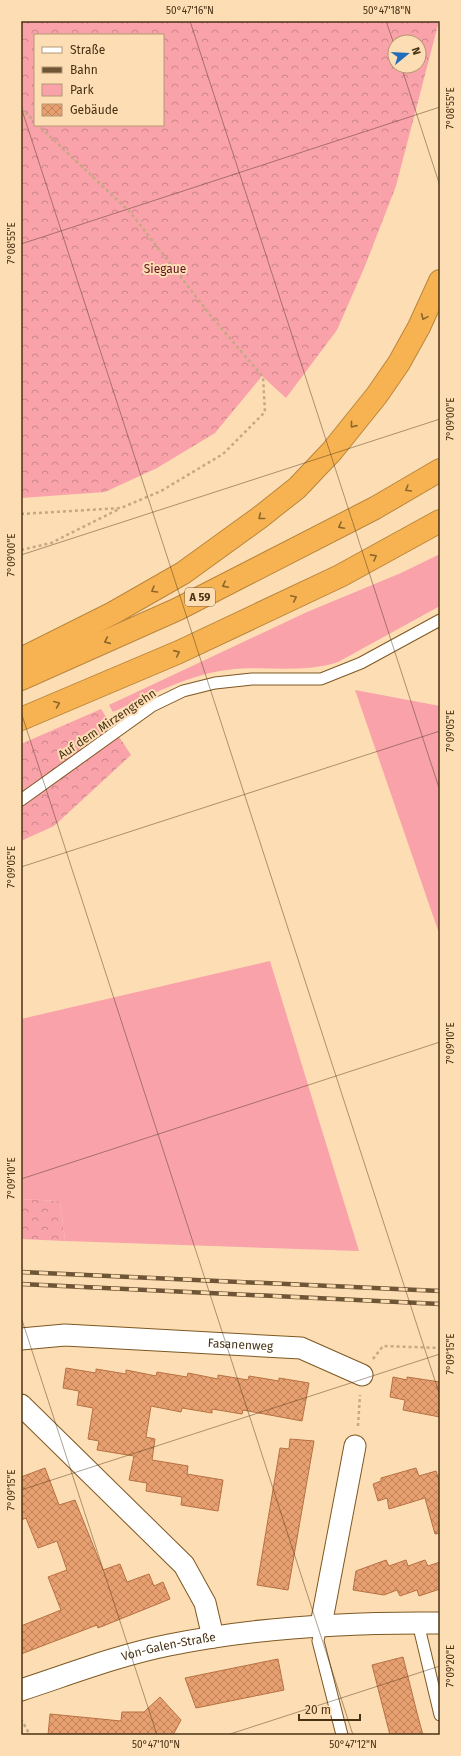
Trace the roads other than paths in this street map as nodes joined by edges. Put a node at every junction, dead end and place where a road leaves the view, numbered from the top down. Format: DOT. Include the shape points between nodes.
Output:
graph roads {
  1 [pos="440,281"];
  2 [pos="440,470"];
  3 [pos="440,521"];
  4 [pos="440,620"];
  5 [pos="21,659"];
  6 [pos="21,678"];
  7 [pos="21,719"];
  8 [pos="21,800"];
  9 [pos="21,1339"];
  10 [pos="362,1375"];
  11 [pos="21,1405"];
  12 [pos="355,1446"];
  13 [pos="418,1623"];
  14 [pos="440,1623"];
  15 [pos="321,1625"];
  16 [pos="213,1637"];
  17 [pos="21,1690"];
  18 [pos="440,1715"];
  19 [pos="342,1735"];
  1 -- 5 [label="highway, one-way" via="419,327 377,395 336,446 297,488 182,574 113,613"];
  2 -- 6 [label="highway, A 59, one-way" via="375,508 178,609"];
  7 -- 3 [label="highway, one-way" via="179,652 340,576"];
  4 -- 8 [label="lane, Auf dem Mirzengrehn" via="361,663 321,679 252,679 183,690 152,706"];
  9 -- 10 [label="street, Fasanenweg" via="65,1335 301,1348"];
  11 -- 16 [label="street" via="184,1565 205,1603"];
  12 -- 15 [label="street"];
  13 -- 14 [label="street, Von-Galen-Straße"];
  13 -- 15 [label="street, Von-Galen-Straße"];
  13 -- 18 [label="lane"];
  15 -- 16 [label="street, Von-Galen-Straße"];
  15 -- 19 [label="lane" via="318,1641"];
  16 -- 17 [label="street, Von-Galen-Straße" via="167,1645"];
}
